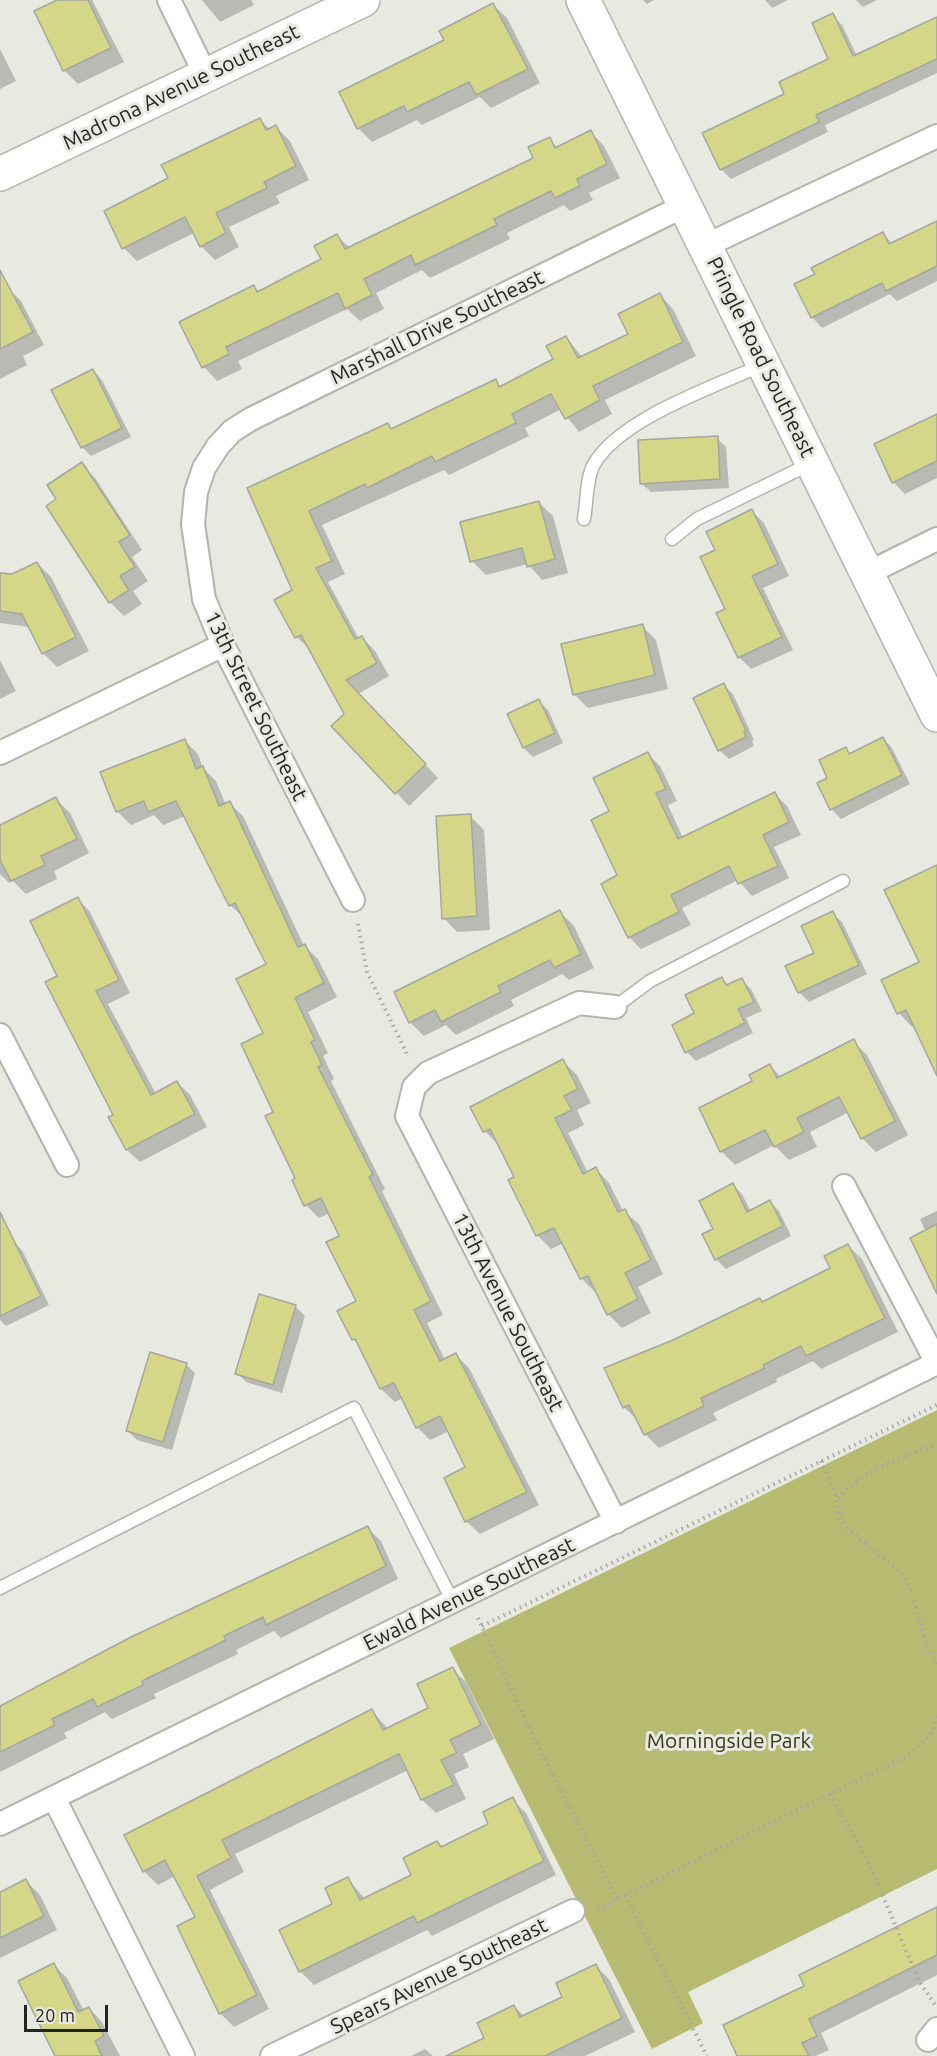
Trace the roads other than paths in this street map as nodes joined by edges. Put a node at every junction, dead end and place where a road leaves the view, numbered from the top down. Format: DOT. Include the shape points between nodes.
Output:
graph roads {
  1 [pos="169,0"];
  2 [pos="363,0"];
  3 [pos="583,0"];
  4 [pos="205,74"];
  5 [pos="937,136"];
  6 [pos="0,174"];
  7 [pos="686,205"];
  8 [pos="707,246"];
  9 [pos="764,364"];
  10 [pos="812,463"];
  11 [pos="204,468"];
  12 [pos="584,519"];
  13 [pos="672,538"];
  14 [pos="937,539"];
  15 [pos="866,574"];
  16 [pos="223,645"];
  17 [pos="937,715"];
  18 [pos="0,753"];
  19 [pos="843,881"];
  20 [pos="353,900"];
  21 [pos="615,1007"];
  22 [pos="0,1035"];
  23 [pos="67,1165"];
  24 [pos="844,1186"];
  25 [pos="937,1363"];
  26 [pos="616,1522"];
  27 [pos="0,1588"];
  28 [pos="460,1598"];
  29 [pos="54,1798"];
  30 [pos="0,1824"];
  31 [pos="573,1911"];
  32 [pos="183,2056"];
  33 [pos="272,2056"];
  1 -- 4 [label="street"];
  2 -- 4 [label="main road, Madrona Avenue Southeast"];
  3 -- 7 [label="main road, Pringle Road Southeast"];
  4 -- 6 [label="main road, Madrona Avenue Southeast"];
  5 -- 8 [label="street"];
  7 -- 8 [label="main road, Pringle Road Southeast"];
  7 -- 11 [label="street, Marshall Drive Southeast" via="251,419 232,431"];
  8 -- 9 [label="main road, Pringle Road Southeast"];
  9 -- 10 [label="main road, Pringle Road Southeast"];
  9 -- 12 [label="lane" via="629,428 592,466"];
  10 -- 13 [label="lane" via="697,519"];
  10 -- 15 [label="main road, Pringle Road Southeast"];
  11 -- 16 [label="street, 13th Street Southeast" via="196,492 193,524 204,599"];
  14 -- 15 [label="street"];
  15 -- 17 [label="main road, Pringle Road Southeast"];
  16 -- 18 [label="street"];
  16 -- 20 [label="street, 13th Street Southeast"];
  19 -- 21 [label="lane" via="650,981"];
  21 -- 26 [label="street, 13th Avenue Southeast" via="579,1003 428,1073 415,1091 407,1116"];
  22 -- 23 [label="street"];
  24 -- 25 [label="street, Ewald Avenue Southeast"];
  25 -- 26 [label="street, Ewald Avenue Southeast"];
  26 -- 28 [label="street, Ewald Avenue Southeast"];
  27 -- 28 [label="lane" via="354,1408"];
  28 -- 29 [label="street, Ewald Avenue Southeast"];
  29 -- 30 [label="street, Ewald Avenue Southeast"];
  29 -- 32 [label="street"];
  31 -- 33 [label="street, Spears Avenue Southeast"];
}
